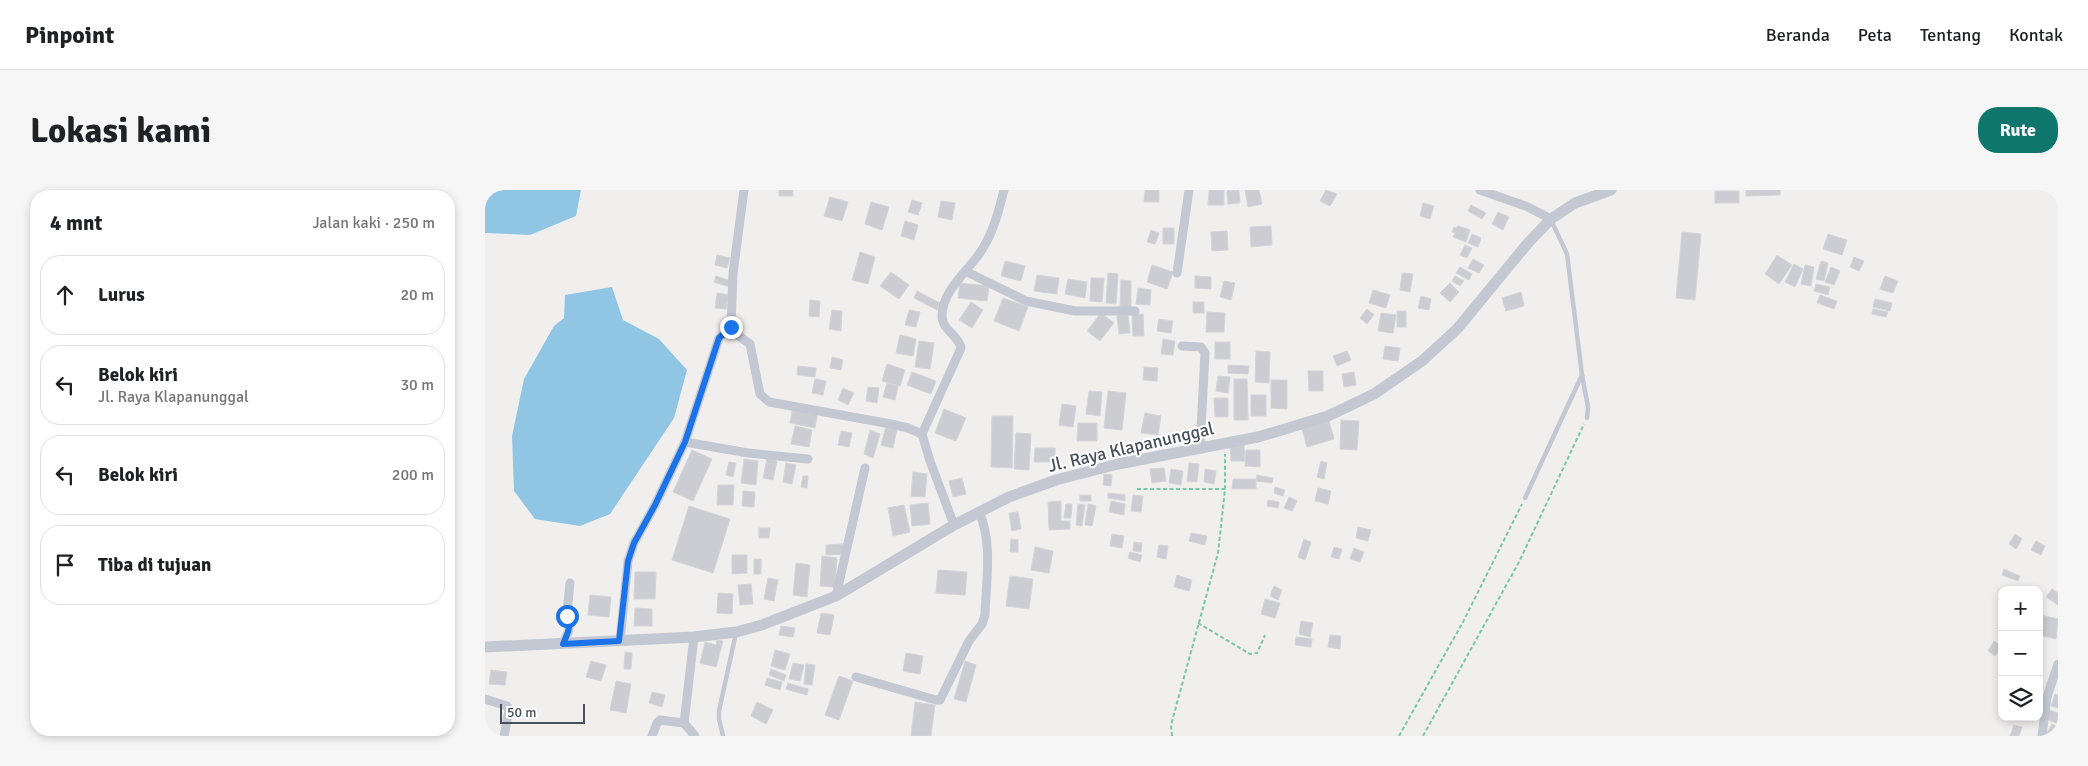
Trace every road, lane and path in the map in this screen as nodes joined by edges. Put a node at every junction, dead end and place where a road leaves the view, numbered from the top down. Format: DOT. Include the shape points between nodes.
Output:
graph roads {
  1 [pos="744,190"];
  2 [pos="1004,190"];
  3 [pos="1189,190"];
  4 [pos="1480,190"];
  5 [pos="1611,190"];
  6 [pos="1551,219"];
  7 [pos="967,272"];
  8 [pos="1177,273"];
  9 [pos="1135,312"];
  10 [pos="731,327"];
  11 [pos="1182,346"];
  12 [pos="1582,375"];
  13 [pos="1587,418"];
  14 [pos="922,434"];
  15 [pos="685,442"];
  16 [pos="1225,444"];
  17 [pos="1200,448"];
  18 [pos="808,459"];
  19 [pos="865,468"];
  20 [pos="1137,489"];
  21 [pos="1225,489"];
  22 [pos="1525,498"];
  23 [pos="979,512"];
  24 [pos="954,525"];
  25 [pos="569,583"];
  26 [pos="836,596"];
  27 [pos="1198,623"];
  28 [pos="736,632"];
  29 [pos="1265,635"];
  30 [pos="694,637"];
  31 [pos="619,641"];
  32 [pos="563,644"];
  33 [pos="485,647"];
  34 [pos="2058,664"];
  35 [pos="856,677"];
  36 [pos="485,699"];
  37 [pos="684,723"];
  38 [pos="504,736"];
  39 [pos="652,736"];
  40 [pos="695,736"];
  41 [pos="723,736"];
  42 [pos="1173,736"];
  43 [pos="1399,736"];
  44 [pos="1423,736"];
  45 [pos="2042,736"];
  1 -- 10 [label="street" via="733,273"];
  2 -- 7 [label="street" via="992,231"];
  3 -- 8 [label="street"];
  4 -- 6 [label="street"];
  5 -- 6 [label="street, Jl. Raya Klapanunggal" via="1575,203"];
  6 -- 12 [label="lane" via="1567,254"];
  6 -- 16 [label="street, Jl. Raya Klapanunggal" via="1457,330 1422,361 1374,394 1327,416"];
  7 -- 9 [label="street" via="1026,301 1075,311"];
  7 -- 14 [label="street" via="952,287 942,314 945,326 961,344 961,353"];
  10 -- 14 [label="street" via="750,344 760,394 769,402 891,424"];
  10 -- 15 [label="street" via="719,338"];
  11 -- 17 [label="street" via="1201,347 1205,353"];
  12 -- 13 [label="lane"];
  12 -- 22 [label="lane"];
  13 -- 44 [label="path" via="1519,562"];
  14 -- 24 [label="street"];
  15 -- 18 [label="street"];
  15 -- 31 [label="street" via="628,561"];
  16 -- 17 [label="street, Jl. Raya Klapanunggal"];
  16 -- 21 [label="path"];
  17 -- 23 [label="street, Jl. Raya Klapanunggal" via="1055,480"];
  19 -- 26 [label="street"];
  20 -- 21 [label="path"];
  21 -- 27 [label="path" via="1218,552"];
  22 -- 43 [label="path" via="1463,622"];
  23 -- 24 [label="street, Jl. Raya Klapanunggal"];
  23 -- 35 [label="street" via="987,546 985,615 940,700"];
  24 -- 26 [label="street, Jl. Raya Klapanunggal"];
  25 -- 32 [label="street" via="567,613 570,621"];
  26 -- 28 [label="street, Jl. Raya Klapanunggal"];
  27 -- 29 [label="path" via="1250,654 1257,653"];
  27 -- 42 [label="path" via="1171,725"];
  28 -- 30 [label="street, Jl. Raya Klapanunggal"];
  28 -- 41 [label="lane" via="719,711"];
  30 -- 31 [label="street, Jl. Raya Klapanunggal"];
  30 -- 37 [label="street"];
  31 -- 32 [label="street, Jl. Raya Klapanunggal"];
  32 -- 33 [label="street, Jl. Raya Klapanunggal"];
  34 -- 45 [label="street" via="2047,697"];
  36 -- 38 [label="street" via="507,706"];
  37 -- 39 [label="street" via="660,720"];
  37 -- 40 [label="street"];
}
